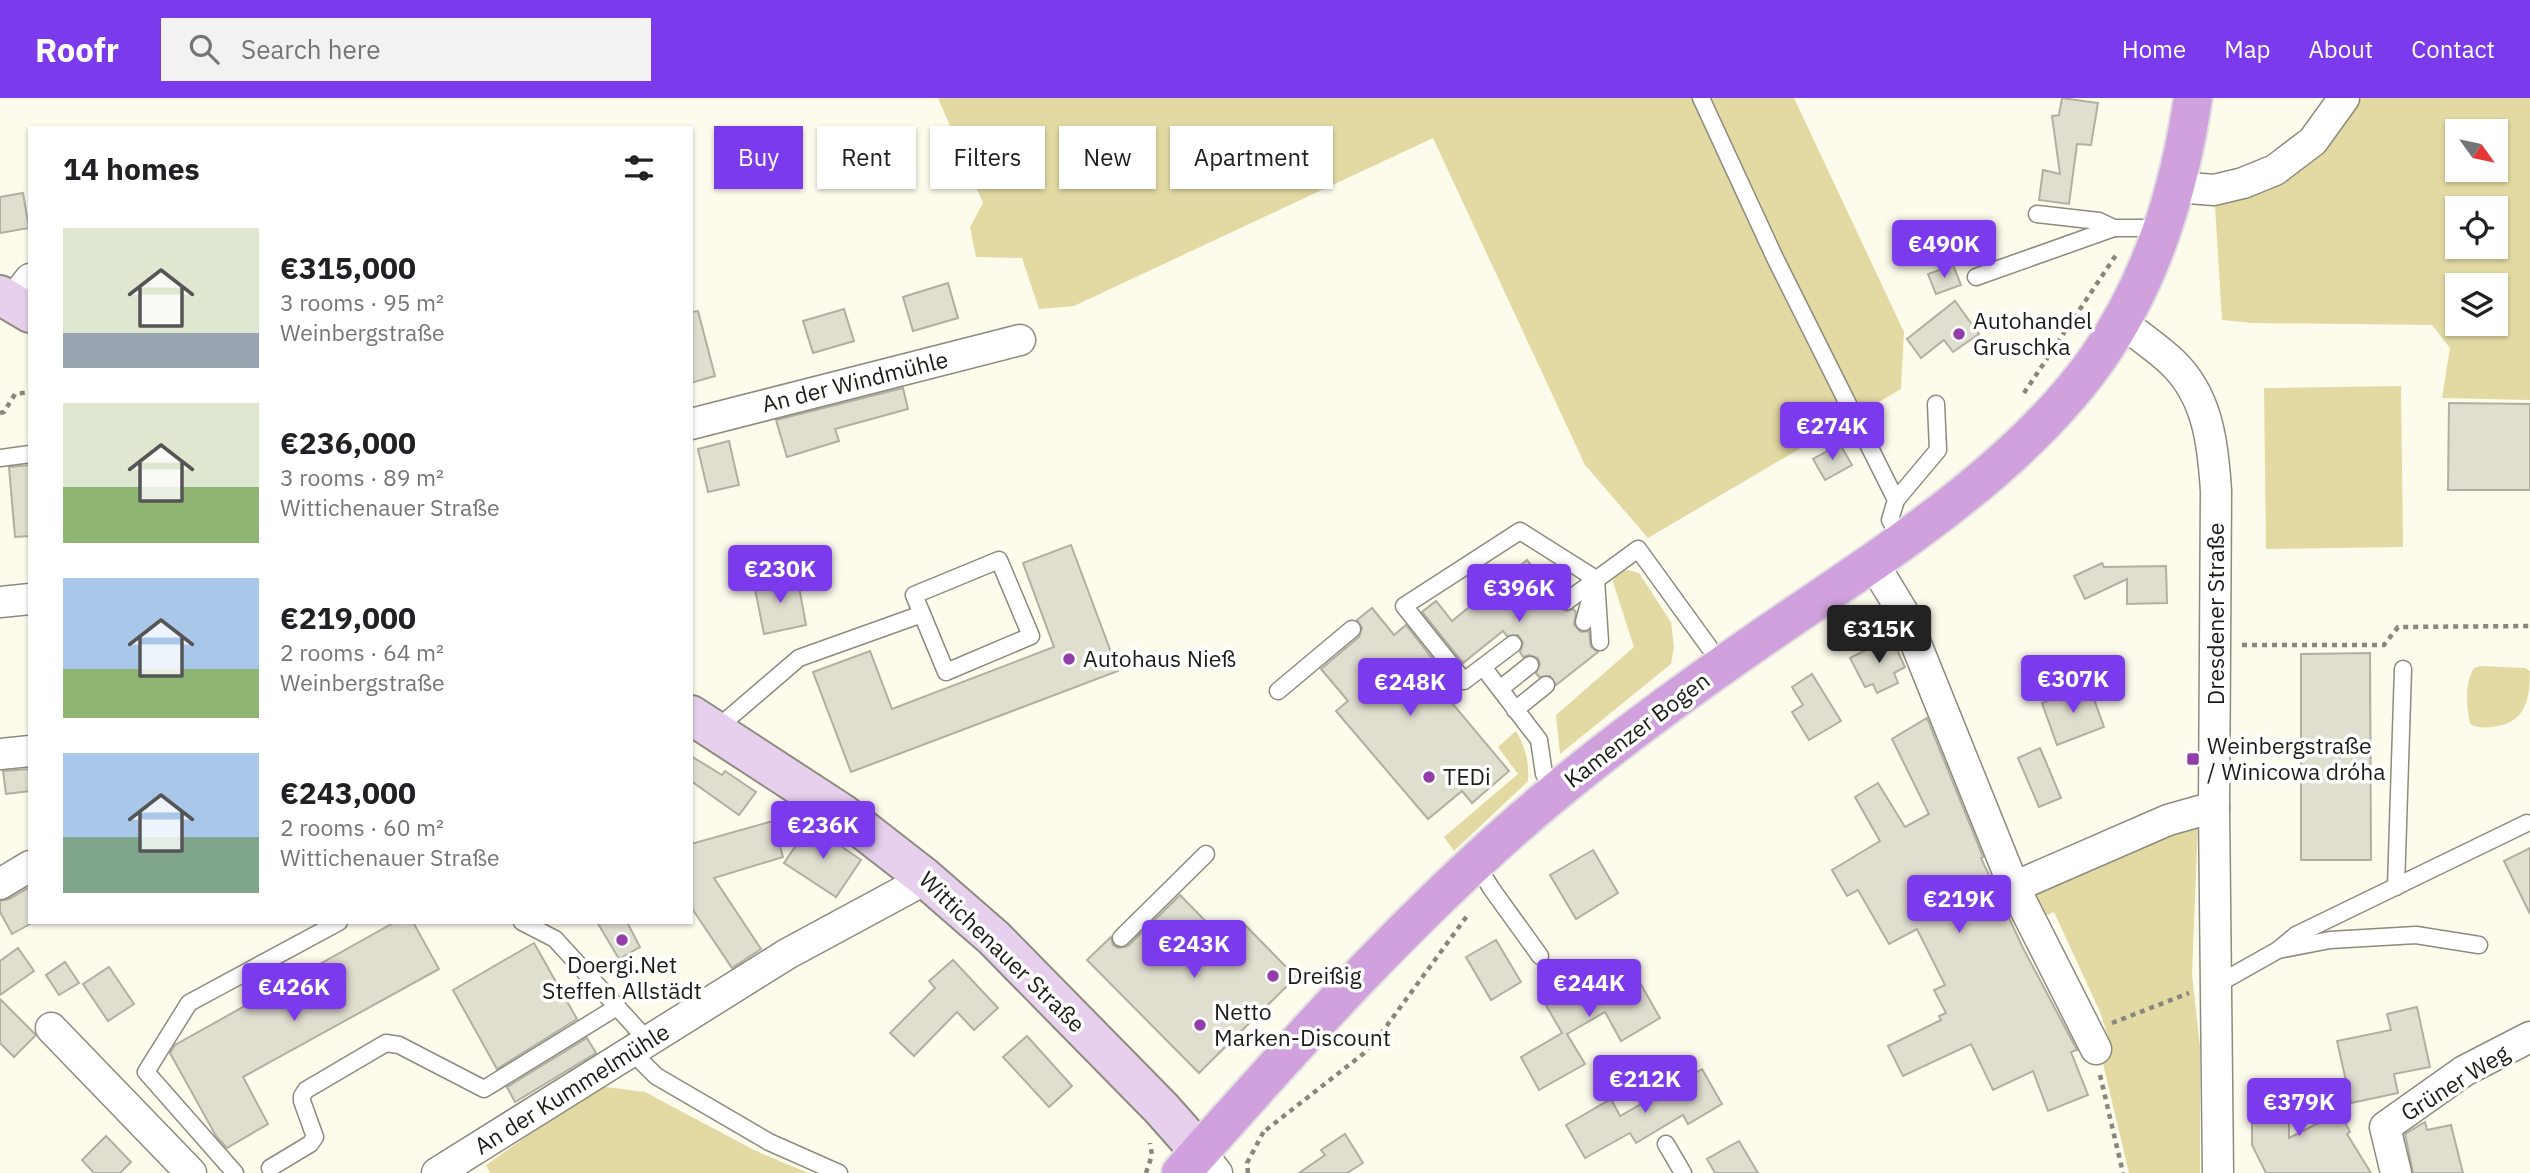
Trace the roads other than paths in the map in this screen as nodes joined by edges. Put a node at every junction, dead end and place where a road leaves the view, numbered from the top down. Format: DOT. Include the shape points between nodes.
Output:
graph roads {
  1 [pos="1701,98"];
  2 [pos="2193,98"];
  3 [pos="2344,98"];
  4 [pos="2176,187"];
  5 [pos="2037,214"];
  6 [pos="2114,228"];
  7 [pos="2149,228"];
  8 [pos="1976,277"];
  9 [pos="2121,321"];
  10 [pos="1020,340"];
  11 [pos="1936,404"];
  12 [pos="693,423"];
  13 [pos="28,454"];
  14 [pos="0,458"];
  15 [pos="1896,500"];
  16 [pos="1888,552"];
  17 [pos="1595,579"];
  18 [pos="28,599"];
  19 [pos="1567,601"];
  20 [pos="0,602"];
  21 [pos="922,614"];
  22 [pos="1584,622"];
  23 [pos="1352,629"];
  24 [pos="1600,642"];
  25 [pos="1513,644"];
  26 [pos="1709,648"];
  27 [pos="1530,665"];
  28 [pos="1483,667"];
  29 [pos="2403,669"];
  30 [pos="1546,685"];
  31 [pos="1500,689"];
  32 [pos="1278,691"];
  33 [pos="1516,710"];
  34 [pos="703,723"];
  35 [pos="28,751"];
  36 [pos="0,754"];
  37 [pos="1544,774"];
  38 [pos="2214,807"];
  39 [pos="2527,823"];
  40 [pos="1206,854"];
  41 [pos="28,867"];
  42 [pos="1483,875"];
  43 [pos="924,877"];
  44 [pos="0,884"];
  45 [pos="2014,887"];
  46 [pos="2396,887"];
  47 [pos="335,924"];
  48 [pos="526,924"];
  49 [pos="1121,938"];
  50 [pos="2479,944"];
  51 [pos="2278,950"];
  52 [pos="1540,956"];
  53 [pos="2216,985"];
  54 [pos="617,1007"];
  55 [pos="51,1028"];
  56 [pos="2530,1037"];
  57 [pos="2092,1041"];
  58 [pos="640,1047"];
  59 [pos="1666,1144"];
  60 [pos="1199,1166"];
  61 [pos="186,1171"];
  62 [pos="269,1171"];
  63 [pos="235,1173"];
  64 [pos="437,1173"];
  65 [pos="839,1173"];
  66 [pos="1683,1173"];
  67 [pos="2218,1173"];
  68 [pos="2396,1173"];
  1 -- 15 [label="lane" via="1774,258"];
  2 -- 4 [label="main road"];
  3 -- 4 [label="street" via="2313,141 2275,170 2214,190"];
  4 -- 7 [label="main road"];
  5 -- 6 [label="lane" via="2099,221"];
  6 -- 7 [label="lane"];
  6 -- 8 [label="lane"];
  7 -- 9 [label="main road"];
  9 -- 16 [label="main road, Kamenzer Bogen" via="2096,361 2015,450"];
  9 -- 38 [label="street, Dresdener Straße" via="2173,363 2196,391 2208,423 2216,491"];
  10 -- 12 [label="street, An der Windmühle"];
  11 -- 15 [label="lane" via="1938,450"];
  13 -- 14 [label="lane"];
  15 -- 16 [label="lane"];
  16 -- 42 [label="main road, Kamenzer Bogen" via="1602,754 1551,796"];
  16 -- 45 [label="street" via="1904,614"];
  17 -- 19 [label="lane"];
  17 -- 22 [label="lane"];
  17 -- 24 [label="lane"];
  17 -- 26 [label="lane" via="1637,549"];
  17 -- 28 [label="lane" via="1520,531 1404,606 1464,681"];
  18 -- 20 [label="street"];
  21 -- 21 [label="lane" via="946,671 1031,636 999,560 914,595"];
  21 -- 34 [label="lane" via="799,658"];
  23 -- 32 [label="lane"];
  25 -- 28 [label="lane"];
  27 -- 31 [label="lane"];
  28 -- 31 [label="lane"];
  29 -- 46 [label="lane"];
  30 -- 33 [label="lane"];
  31 -- 33 [label="lane"];
  33 -- 37 [label="lane" via="1539,740"];
  34 -- 43 [label="main road, Wittichenauer Straße" via="843,814"];
  35 -- 36 [label="street"];
  38 -- 45 [label="street" via="2168,820"];
  38 -- 53 [label="street, Dresdener Straße"];
  39 -- 46 [label="lane"];
  40 -- 49 [label="lane"];
  41 -- 44 [label="street"];
  42 -- 52 [label="lane"];
  42 -- 60 [label="main road, Kamenzer Bogen" via="1406,930 1331,1008"];
  43 -- 58 [label="street, An der Kummelmühle" via="787,954"];
  43 -- 60 [label="main road, Wittichenauer Straße" via="994,938 1162,1109"];
  45 -- 57 [label="street"];
  46 -- 51 [label="lane" via="2296,934"];
  47 -- 63 [label="lane" via="189,1003 146,1072"];
  48 -- 54 [label="lane" via="555,939"];
  50 -- 51 [label="lane" via="2416,935 2330,940"];
  51 -- 53 [label="lane"];
  53 -- 67 [label="street, Dresdener Straße"];
  54 -- 58 [label="lane"];
  54 -- 62 [label="lane" via="484,1088 399,1045 386,1043 306,1090 302,1101 315,1137"];
  55 -- 61 [label="street"];
  56 -- 68 [label="street, Grüner Weg" via="2464,1072 2385,1127"];
  58 -- 64 [label="street, An der Kummelmühle"];
  58 -- 65 [label="lane" via="656,1076 769,1142"];
  59 -- 66 [label="lane"];
}
